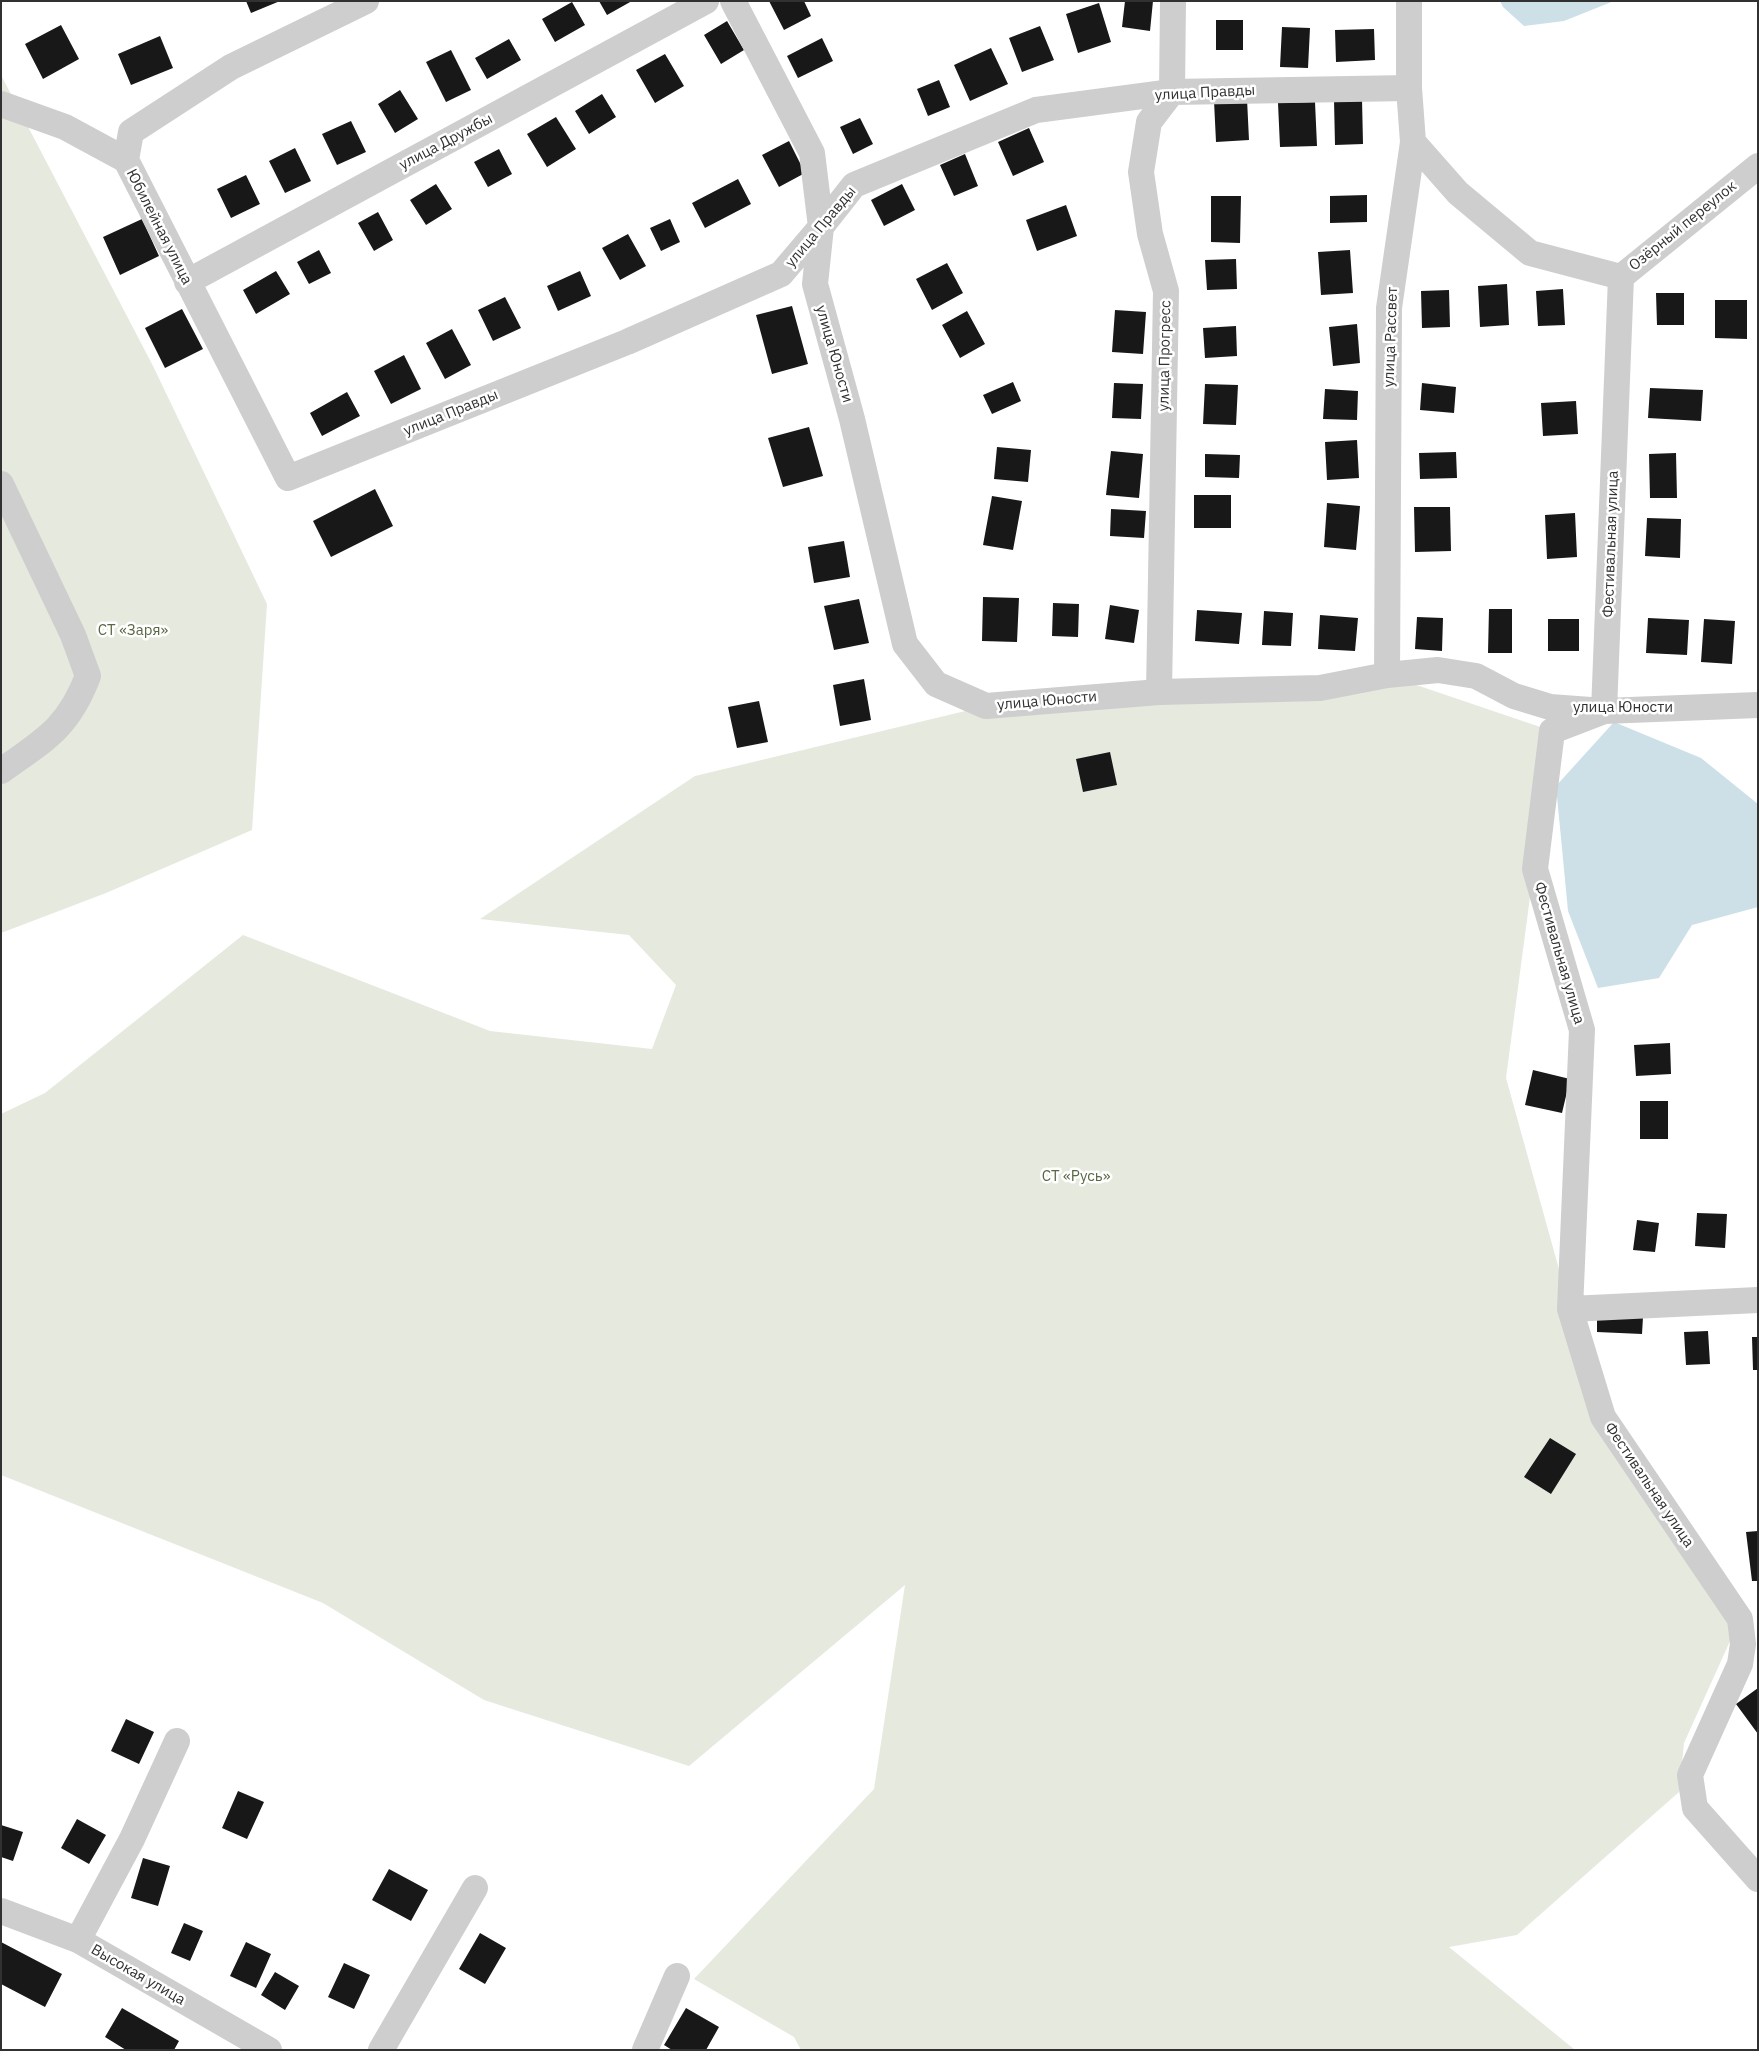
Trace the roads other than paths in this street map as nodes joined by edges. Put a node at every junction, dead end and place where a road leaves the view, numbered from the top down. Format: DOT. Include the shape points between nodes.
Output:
graph roads {
  1 [pos="366,1"];
  2 [pos="706,1"];
  3 [pos="733,1"];
  4 [pos="1173,1"];
  5 [pos="1409,1"];
  6 [pos="1409,88"];
  7 [pos="1172,92"];
  8 [pos="1,104"];
  9 [pos="1413,142"];
  10 [pos="126,160"];
  11 [pos="1758,166"];
  12 [pos="821,228"];
  13 [pos="1621,277"];
  14 [pos="187,282"];
  15 [pos="288,478"];
  16 [pos="1,484"];
  17 [pos="1387,675"];
  18 [pos="1159,692"];
  19 [pos="1758,705"];
  20 [pos="1604,711"];
  21 [pos="1,771"];
  22 [pos="1758,1300"];
  23 [pos="1570,1309"];
  24 [pos="1749,1619"];
  25 [pos="177,1742"];
  26 [pos="1758,1879"];
  27 [pos="475,1888"];
  28 [pos="1,1911"];
  29 [pos="78,1940"];
  30 [pos="677,1976"];
  31 [pos="269,2050"];
  32 [pos="380,2050"];
  33 [pos="645,2050"];
  1 -- 10 [label="street, Юбилейная улица" via="231,67 131,132"];
  2 -- 14 [label="street, улица Дружбы"];
  3 -- 12 [label="street, улица Юности" via="812,153"];
  4 -- 7 [label="street"];
  5 -- 6 [label="street, улица Рассвет"];
  6 -- 7 [label="street, улица Правды"];
  6 -- 9 [label="street, улица Рассвет"];
  7 -- 12 [label="street, улица Правды" via="1036,110 854,185"];
  7 -- 18 [label="street, улица Прогресс" via="1149,122 1141,172 1150,234 1166,291"];
  8 -- 10 [label="street" via="65,128"];
  9 -- 13 [label="street, Озёрный переулок" via="1458,193 1530,253"];
  9 -- 17 [label="street, улица Рассвет" via="1389,308"];
  10 -- 14 [label="street, Юбилейная улица"];
  11 -- 13 [label="street, Озёрный переулок"];
  12 -- 15 [label="street, улица Правды" via="781,274 627,342"];
  12 -- 18 [label="street, улица Юности" via="815,284 852,418 905,644 936,684 986,706"];
  13 -- 20 [label="street, Фестивальная улица"];
  14 -- 15 [label="street, Юбилейная улица"];
  16 -- 21 [label="street" via="73,635 88,676 79,701 54,734"];
  17 -- 18 [label="street, улица Юности" via="1320,688"];
  17 -- 20 [label="street, улица Юности" via="1438,670 1476,676 1514,696 1550,706"];
  19 -- 20 [label="street, улица Юности"];
  20 -- 23 [label="street, Фестивальная улица" via="1552,731 1534,869 1582,1030"];
  22 -- 23 [label="street"];
  23 -- 24 [label="street, Фестивальная улица" via="1602,1417"];
  24 -- 26 [label="street" via="1740,1664 1690,1775 1695,1808"];
  25 -- 29 [label="street" via="132,1839"];
  27 -- 32 [label="street"];
  28 -- 29 [label="street, Высокая улица"];
  29 -- 31 [label="street, Высокая улица"];
  30 -- 33 [label="street"];
}
